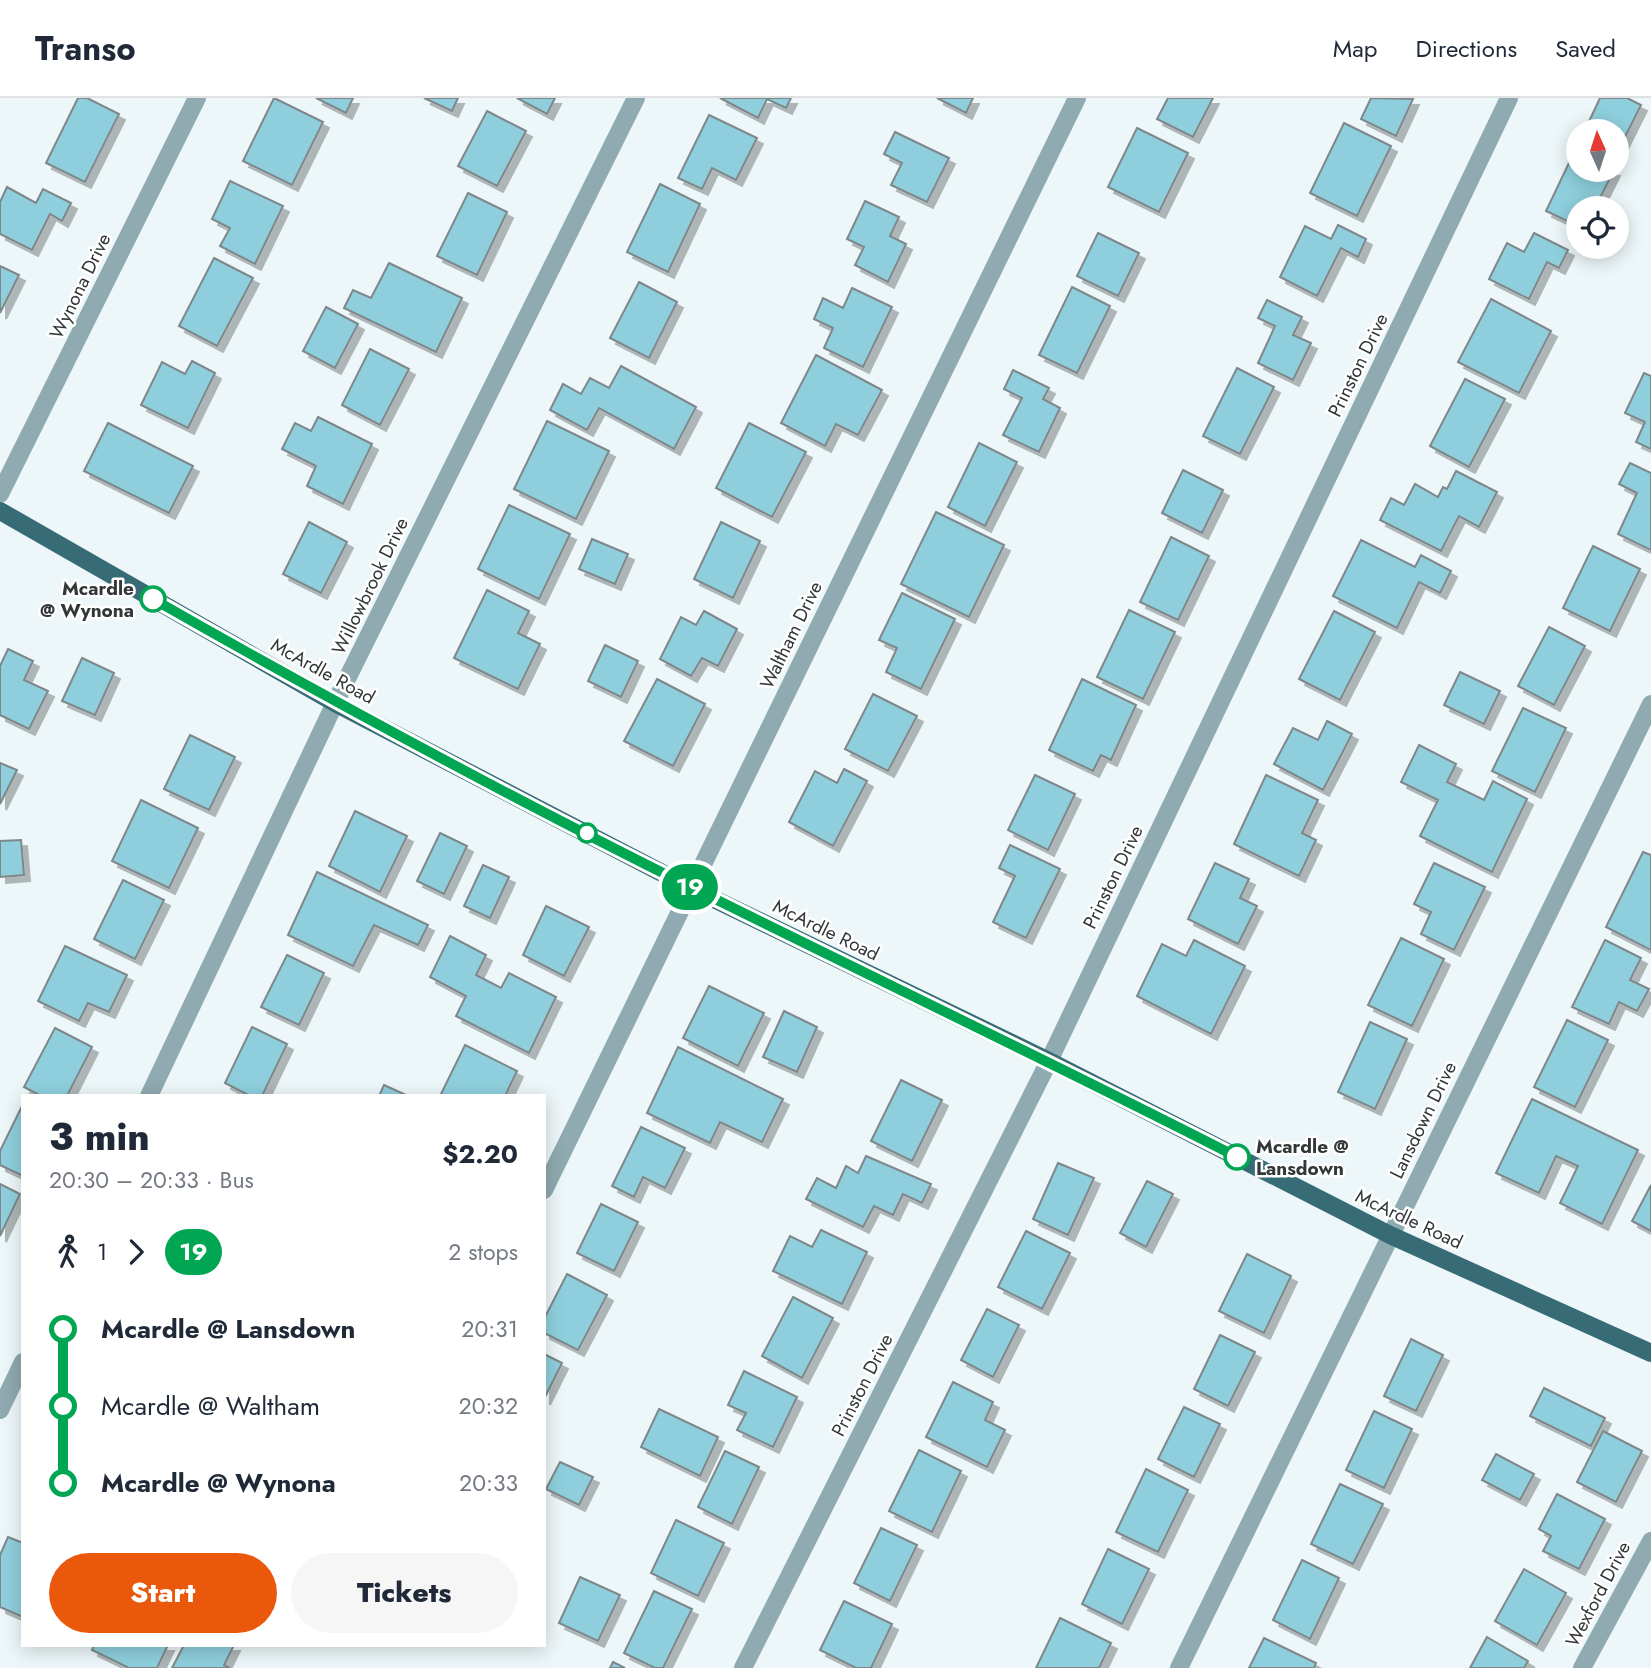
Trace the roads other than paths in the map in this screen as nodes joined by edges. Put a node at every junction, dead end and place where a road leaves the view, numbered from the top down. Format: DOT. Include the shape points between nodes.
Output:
graph roads {
  1 [pos="197,98"];
  2 [pos="636,98"];
  3 [pos="1077,98"];
  4 [pos="1509,98"];
  5 [pos="0,494"];
  6 [pos="0,511"];
  7 [pos="335,703"];
  8 [pos="1651,704"];
  9 [pos="691,888"];
  10 [pos="1049,1061"];
  11 [pos="150,1094"];
  12 [pos="546,1186"];
  13 [pos="1390,1235"];
  14 [pos="1651,1353"];
  15 [pos="21,1366"];
  16 [pos="0,1410"];
  17 [pos="1651,1541"];
  18 [pos="743,1668"];
  19 [pos="1178,1668"];
  20 [pos="1582,1668"];
  1 -- 5 [label="street, Wynona Drive"];
  2 -- 7 [label="street, Willowbrook Drive"];
  3 -- 9 [label="street, Waltham Drive"];
  4 -- 10 [label="street, Prinston Drive"];
  6 -- 7 [label="main road, McArdle Road"];
  7 -- 9 [label="main road, McArdle Road"];
  7 -- 11 [label="street, Willowbrook Drive"];
  8 -- 13 [label="street, Lansdown Drive"];
  9 -- 10 [label="main road, McArdle Road"];
  9 -- 12 [label="street, Waltham Drive"];
  10 -- 13 [label="main road, McArdle Road"];
  10 -- 18 [label="street, Prinston Drive"];
  13 -- 14 [label="main road, McArdle Road"];
  13 -- 19 [label="street, Lansdown Drive"];
  15 -- 16 [label="street"];
  17 -- 20 [label="street, Wexford Drive"];
}
